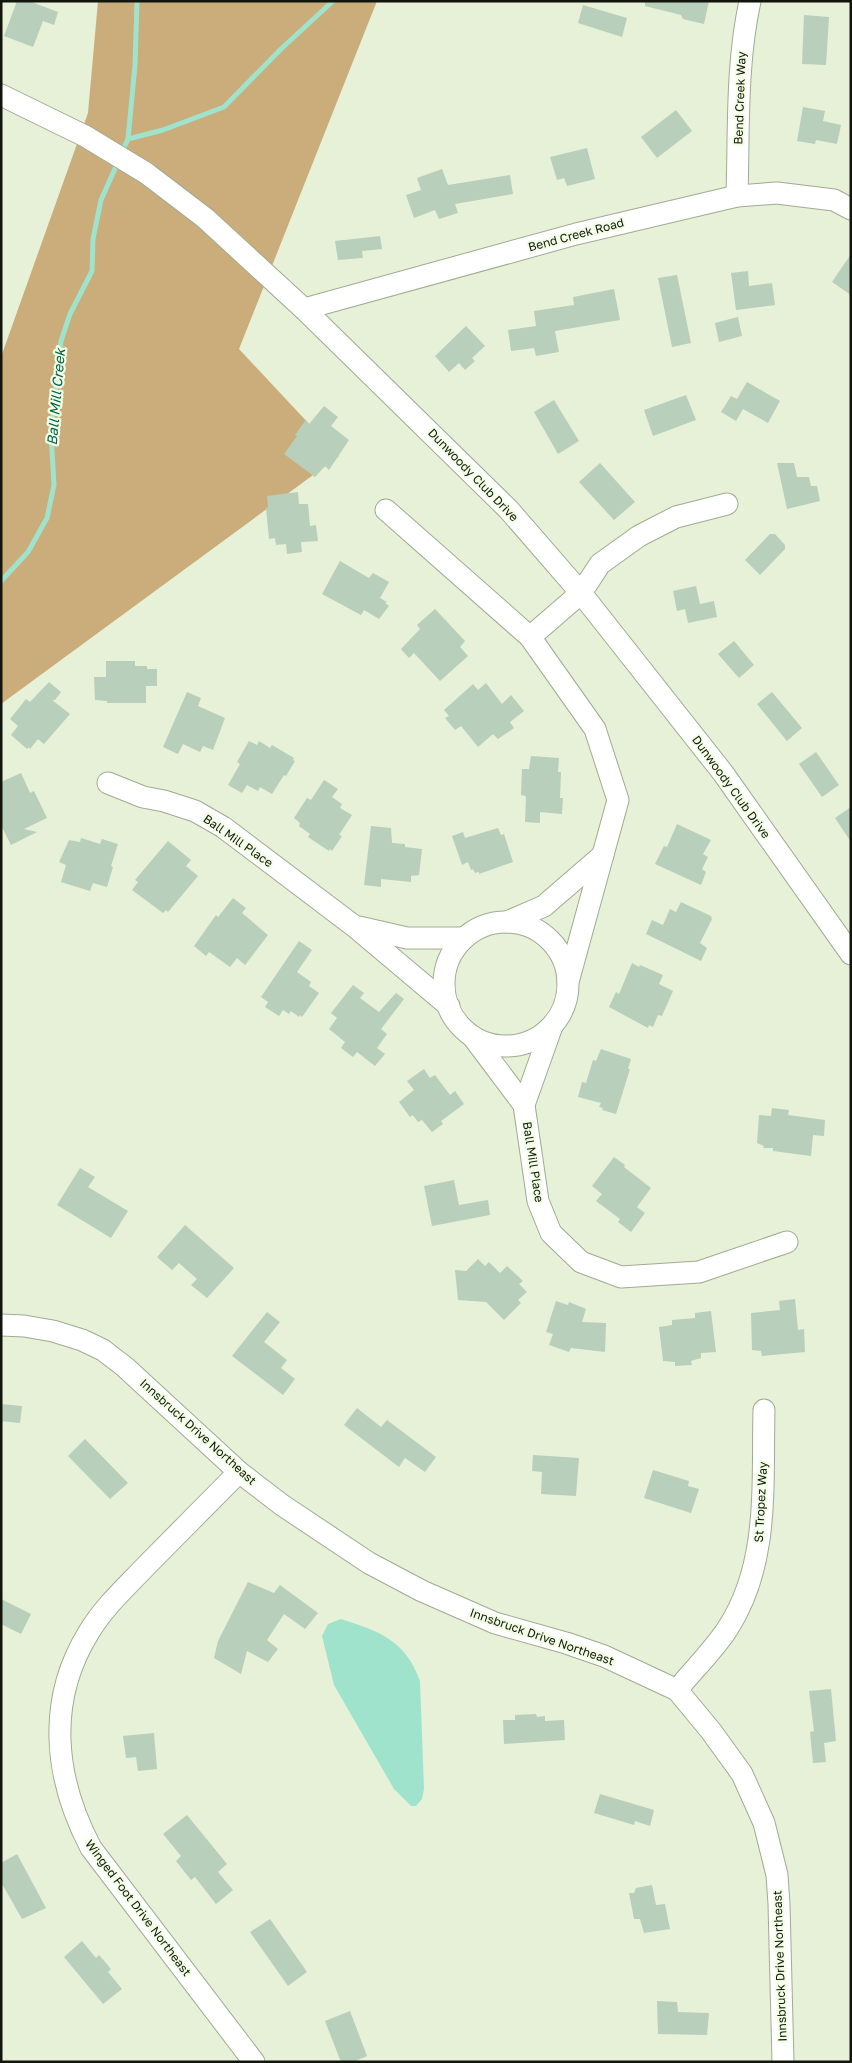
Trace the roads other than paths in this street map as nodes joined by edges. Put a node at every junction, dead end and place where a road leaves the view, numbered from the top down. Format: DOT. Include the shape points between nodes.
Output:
graph roads {
  1 [pos="750,1"];
  2 [pos="1,95"];
  3 [pos="737,196"];
  4 [pos="851,209"];
  5 [pos="304,309"];
  6 [pos="727,504"];
  7 [pos="386,510"];
  8 [pos="581,593"];
  9 [pos="530,637"];
  10 [pos="108,783"];
  11 [pos="603,854"];
  12 [pos="507,922"];
  13 [pos="354,926"];
  14 [pos="464,938"];
  15 [pos="851,954"];
  16 [pos="568,982"];
  17 [pos="448,1006"];
  18 [pos="552,1026"];
  19 [pos="473,1037"];
  20 [pos="524,1105"];
  21 [pos="787,1242"];
  22 [pos="1,1325"];
  23 [pos="764,1410"];
  24 [pos="239,1472"];
  25 [pos="677,1690"];
  26 [pos="254,2062"];
  27 [pos="783,2062"];
  1 -- 3 [label="street, Bend Creek Way" via="743,31 739,88"];
  2 -- 5 [label="street, Dunwoody Club Drive" via="85,136 146,173 205,218"];
  3 -- 4 [label="street, Bend Creek Road" via="776,193 834,200"];
  3 -- 5 [label="street, Bend Creek Road" via="576,234"];
  5 -- 8 [label="street, Dunwoody Club Drive" via="509,510"];
  6 -- 8 [label="street" via="676,517 639,536 600,564"];
  7 -- 9 [label="street"];
  8 -- 9 [label="street"];
  8 -- 15 [label="street, Dunwoody Club Drive" via="723,773"];
  9 -- 11 [label="street" via="595,729 618,800"];
  10 -- 13 [label="street, Ball Mill Place" via="143,797 164,800 195,811 223,827"];
  11 -- 12 [label="street" via="544,906"];
  11 -- 16 [label="street"];
  12 -- 14 [label="street" via="484,926"];
  12 -- 16 [label="street" via="530,926 549,939 563,959"];
  13 -- 14 [label="street, Ball Mill Place" via="407,938"];
  13 -- 17 [label="street, Ball Mill Place"];
  14 -- 17 [label="street" via="446,968 444,981"];
  16 -- 18 [label="street" via="564,1005"];
  17 -- 19 [label="street"];
  18 -- 19 [label="street" via="533,1040 516,1044 496,1044"];
  18 -- 20 [label="street, Ball Mill Place"];
  19 -- 20 [label="street, Ball Mill Place"];
  20 -- 21 [label="street, Ball Mill Place" via="538,1201 551,1233 581,1262 621,1277 699,1272"];
  22 -- 24 [label="street, Innsbruck Drive Northeast" via="53,1331 103,1350 126,1367"];
  23 -- 25 [label="street, St Tropez Way" via="761,1531 753,1576 727,1630"];
  24 -- 25 [label="street, Innsbruck Drive Northeast" via="324,1535 422,1592 495,1623 604,1656"];
  24 -- 26 [label="street, Winged Foot Drive Northeast" via="113,1600 89,1631 66,1688 60,1720 60,1753 70,1802 91,1848"];
  25 -- 27 [label="street, Innsbruck Drive Northeast" via="742,1774 764,1823 777,1875"];
}
